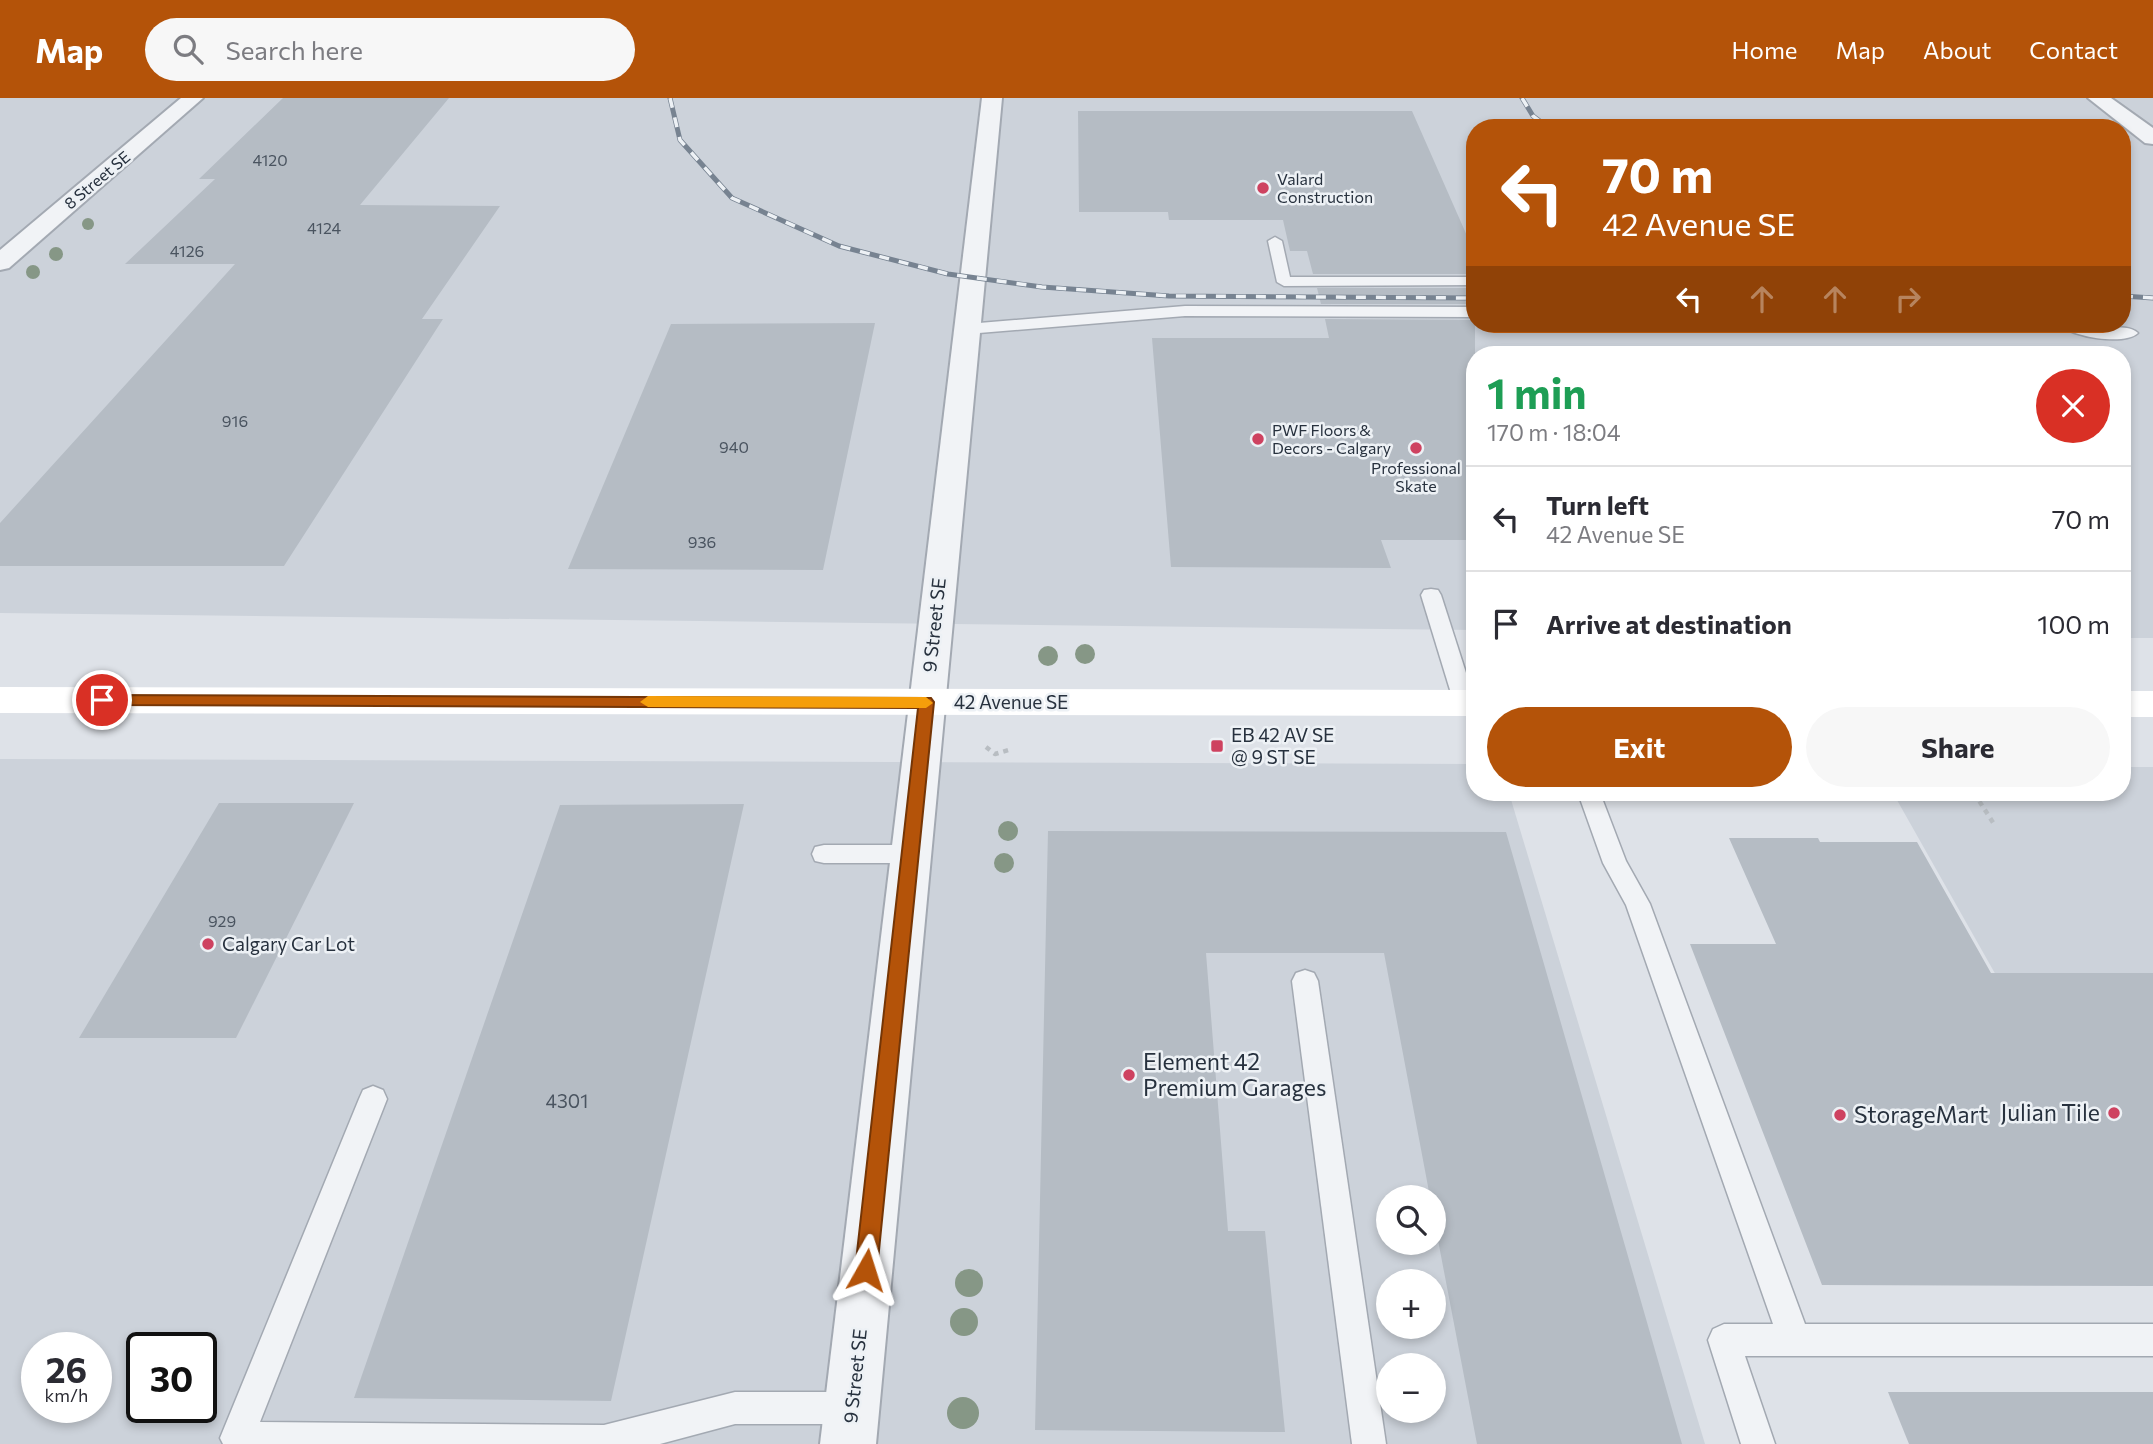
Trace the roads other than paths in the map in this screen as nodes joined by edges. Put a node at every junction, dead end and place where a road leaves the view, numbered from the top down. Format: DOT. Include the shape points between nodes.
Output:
graph roads {
  1 [pos="193,98"];
  2 [pos="992,98"];
  3 [pos="2098,98"];
  4 [pos="2127,119"];
  5 [pos="2131,122"];
  6 [pos="2153,138"];
  7 [pos="1275,241"];
  8 [pos="0,263"];
  9 [pos="1466,281"];
  10 [pos="1466,312"];
  11 [pos="1092,319"];
  12 [pos="967,329"];
  13 [pos="2088,333"];
  14 [pos="2130,333"];
  15 [pos="1431,595"];
  16 [pos="1466,692"];
  17 [pos="0,700"];
  18 [pos="926,702"];
  19 [pos="1466,703"];
  20 [pos="2131,704"];
  21 [pos="2153,704"];
  22 [pos="1592,801"];
  23 [pos="824,854"];
  24 [pos="910,854"];
  25 [pos="1305,981"];
  26 [pos="373,1099"];
  27 [pos="2153,1339"];
  28 [pos="1795,1340"];
  29 [pos="850,1426"];
  30 [pos="1369,1444"];
  31 [pos="1758,1444"];
  1 -- 8 [label="street, 8 Street SE"];
  2 -- 12 [label="street, 9 Street SE"];
  3 -- 4 [label="street"];
  5 -- 6 [label="street"];
  7 -- 9 [label="lane" via="1284,282"];
  10 -- 11 [label="lane" via="1185,311"];
  11 -- 12 [label="lane"];
  12 -- 18 [label="street, 9 Street SE"];
  13 -- 14 [label="lane"];
  15 -- 16 [label="lane"];
  17 -- 18 [label="street, 42 Avenue SE"];
  18 -- 19 [label="street, 42 Avenue SE"];
  18 -- 24 [label="street, 9 Street SE"];
  20 -- 21 [label="street"];
  22 -- 28 [label="lane" via="1615,863 1638,904"];
  23 -- 24 [label="lane"];
  24 -- 29 [label="street, 9 Street SE"];
  25 -- 30 [label="lane"];
  26 -- 29 [label="lane" via="237,1438 604,1442 734,1408"];
  27 -- 28 [label="lane"];
  28 -- 31 [label="lane" via="1724,1340"];
}
